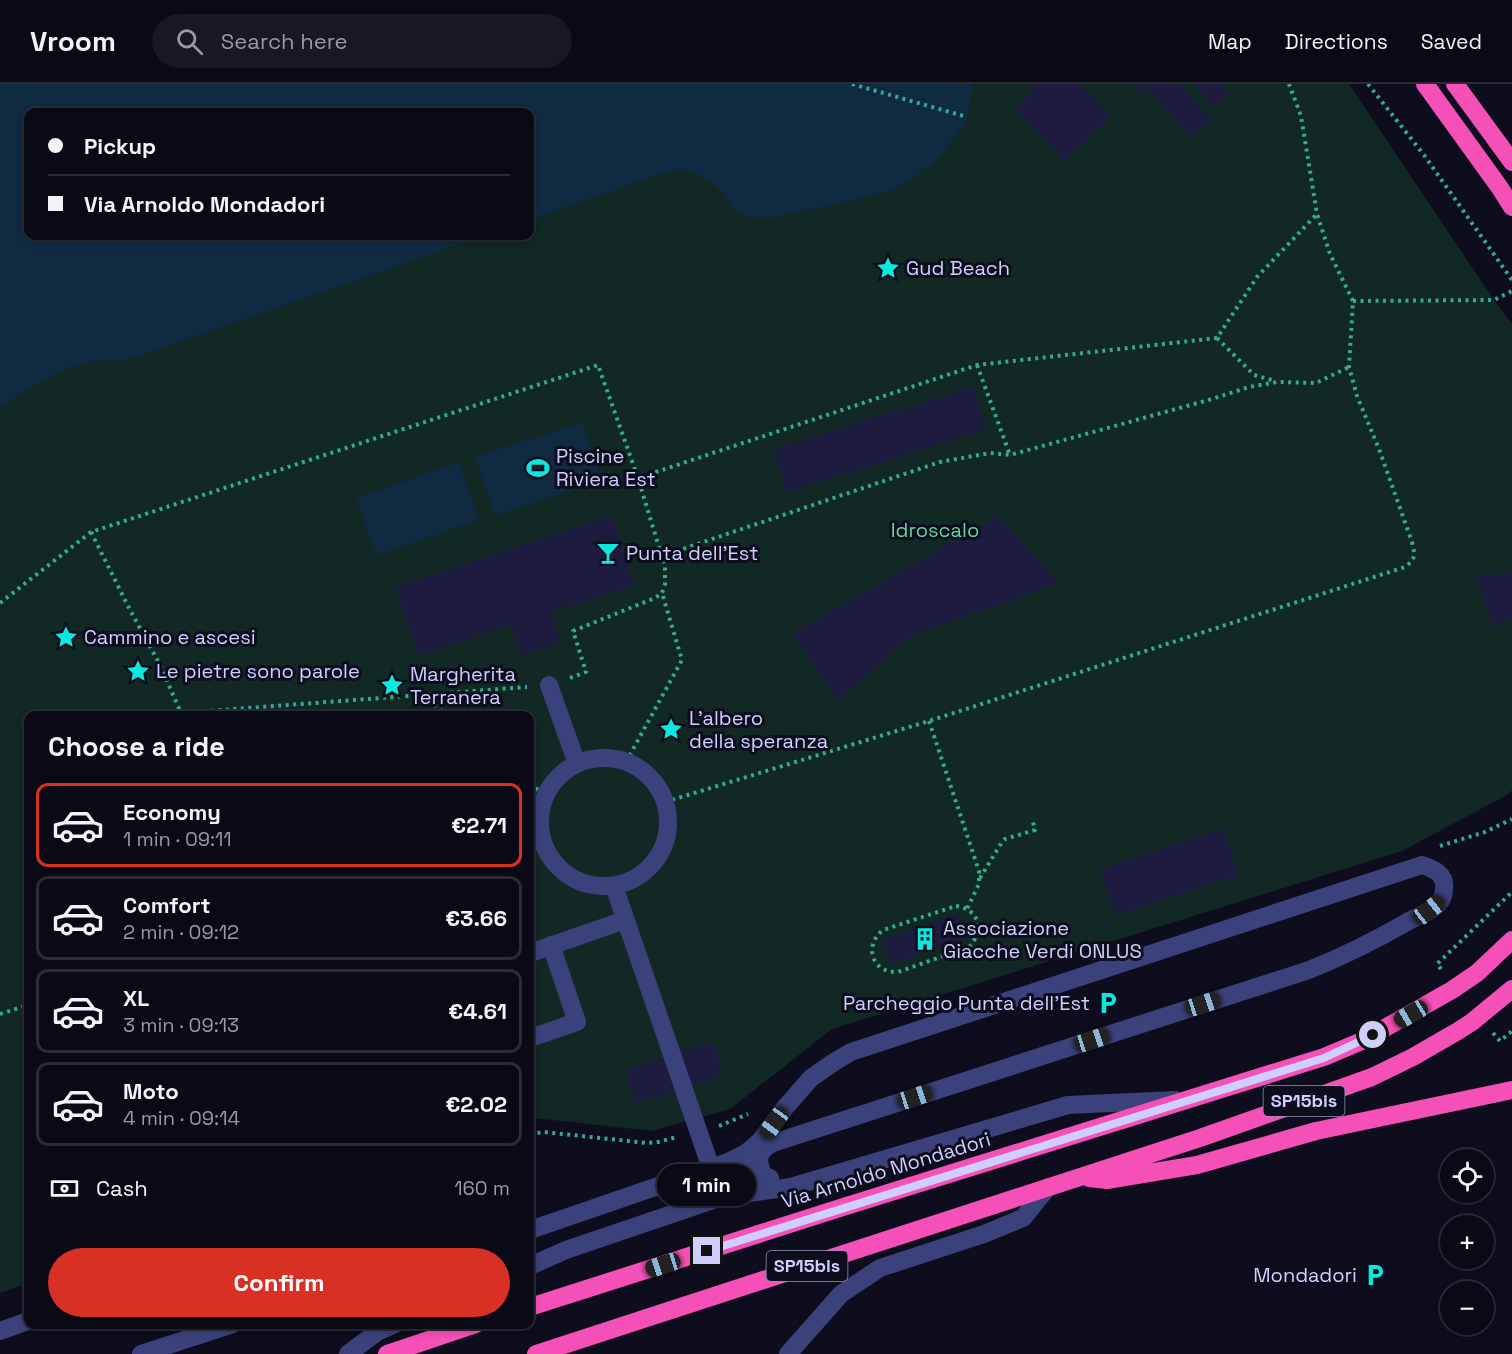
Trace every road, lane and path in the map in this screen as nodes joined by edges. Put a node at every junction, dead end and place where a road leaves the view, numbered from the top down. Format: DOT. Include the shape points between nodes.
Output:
graph roads {
  1 [pos="852,84"];
  2 [pos="1289,84"];
  3 [pos="1368,84"];
  4 [pos="1425,84"];
  5 [pos="1455,84"];
  6 [pos="967,117"];
  7 [pos="1512,162"];
  8 [pos="1512,207"];
  9 [pos="1317,213"];
  10 [pos="1512,280"];
  11 [pos="1512,291"];
  12 [pos="1353,301"];
  13 [pos="1217,338"];
  14 [pos="977,365"];
  15 [pos="1349,367"];
  16 [pos="1277,382"];
  17 [pos="1010,455"];
  18 [pos="638,478"];
  19 [pos="91,532"];
  20 [pos="662,556"];
  21 [pos="662,593"];
  22 [pos="0,603"];
  23 [pos="549,685"];
  24 [pos="423,695"];
  25 [pos="181,711"];
  26 [pos="220,711"];
  27 [pos="442,711"];
  28 [pos="929,721"];
  29 [pos="626,762"];
  30 [pos="578,764"];
  31 [pos="534,786"];
  32 [pos="546,797"];
  33 [pos="665,802"];
  34 [pos="1032,818"];
  35 [pos="536,843"];
  36 [pos="980,879"];
  37 [pos="614,886"];
  38 [pos="1512,892"];
  39 [pos="967,909"];
  40 [pos="625,920"];
  41 [pos="1512,940"];
  42 [pos="550,945"];
  43 [pos="534,951"];
  44 [pos="1437,964"];
  45 [pos="1512,989"];
  46 [pos="24,1006"];
  47 [pos="0,1014"];
  48 [pos="1512,1031"];
  49 [pos="534,1037"];
  50 [pos="1500,1041"];
  51 [pos="1512,1090"];
  52 [pos="1188,1099"];
  53 [pos="534,1133"];
  54 [pos="699,1133"];
  55 [pos="720,1165"];
  56 [pos="763,1175"];
  57 [pos="1078,1177"];
  58 [pos="791,1187"];
  59 [pos="1048,1187"];
  60 [pos="535,1225"];
  61 [pos="534,1264"];
  62 [pos="534,1306"];
  63 [pos="24,1323"];
  64 [pos="218,1329"];
  65 [pos="384,1329"];
  66 [pos="462,1329"];
  67 [pos="0,1331"];
  68 [pos="141,1354"];
  69 [pos="348,1354"];
  70 [pos="387,1354"];
  71 [pos="536,1354"];
  72 [pos="788,1354"];
  1 -- 6 [label="path"];
  2 -- 9 [label="path" via="1301,116"];
  3 -- 10 [label="path" via="1424,155"];
  4 -- 8 [label="highway"];
  5 -- 7 [label="highway"];
  9 -- 12 [label="path" via="1330,254"];
  9 -- 13 [label="path" via="1257,277"];
  11 -- 12 [label="path" via="1494,300"];
  12 -- 15 [label="path"];
  13 -- 14 [label="path"];
  13 -- 16 [label="path" via="1254,375"];
  14 -- 17 [label="path"];
  14 -- 18 [label="path"];
  15 -- 16 [label="path" via="1316,383"];
  15 -- 28 [label="path" via="1412,542 1412,562"];
  16 -- 17 [label="path"];
  17 -- 20 [label="path" via="990,453 940,462"];
  18 -- 19 [label="path" via="598,365"];
  18 -- 20 [label="path"];
  19 -- 22 [label="path"];
  19 -- 25 [label="path"];
  20 -- 21 [label="path" via="666,576"];
  21 -- 23 [label="path" via="573,631 586,672"];
  21 -- 29 [label="path" via="682,660"];
  23 -- 24 [label="path"];
  23 -- 30 [label="street"];
  24 -- 26 [label="path"];
  24 -- 27 [label="path"];
  28 -- 33 [label="path"];
  28 -- 36 [label="path"];
  29 -- 30 [label="street" via="609,758"];
  29 -- 33 [label="street" via="656,784"];
  30 -- 32 [label="street" via="553,783"];
  31 -- 32 [label="path"];
  32 -- 35 [label="street"];
  33 -- 37 [label="street" via="669,824 664,846 652,865 635,878"];
  34 -- 36 [label="path" via="1035,830 1005,839"];
  35 -- 37 [label="street" via="570,876 596,886"];
  36 -- 39 [label="path"];
  37 -- 40 [label="street"];
  38 -- 44 [label="path"];
  39 -- 39 [label="path" via="950,907 883,930 873,943 874,960 892,973 969,947 978,927 975,916"];
  40 -- 42 [label="street"];
  40 -- 54 [label="street"];
  41 -- 52 [label="highway, SP15bis" via="1452,990 1362,1041 1324,1058"];
  42 -- 43 [label="street"];
  42 -- 49 [label="street" via="577,1022"];
  45 -- 57 [label="highway, SP15bis" via="1458,1031 1372,1077"];
  46 -- 47 [label="path"];
  48 -- 50 [label="path"];
  51 -- 57 [label="highway, SP15bis" via="1317,1131 1197,1165 1107,1180"];
  52 -- 58 [label="street" via="1068,1105"];
  52 -- 62 [label="highway, Via Arnoldo Mondadori / SP15bis"];
  53 -- 54 [label="path" via="647,1143"];
  54 -- 55 [label="street"];
  55 -- 56 [label="street" via="736,1163"];
  55 -- 56 [label="street" via="746,1153 760,1141 812,1078 851,1052 1422,865 1432,868 1445,881 1440,901 1429,910 1327,963 772,1143 759,1158"];
  55 -- 60 [label="street"];
  56 -- 58 [label="street"];
  57 -- 59 [label="highway, SP15bis"];
  58 -- 61 [label="street" via="722,1197"];
  59 -- 71 [label="highway, SP15bis"];
  59 -- 72 [label="street" via="1023,1218 880,1268 841,1294"];
  63 -- 67 [label="street"];
  64 -- 68 [label="street"];
  65 -- 69 [label="street"];
  66 -- 70 [label="highway"];
}
